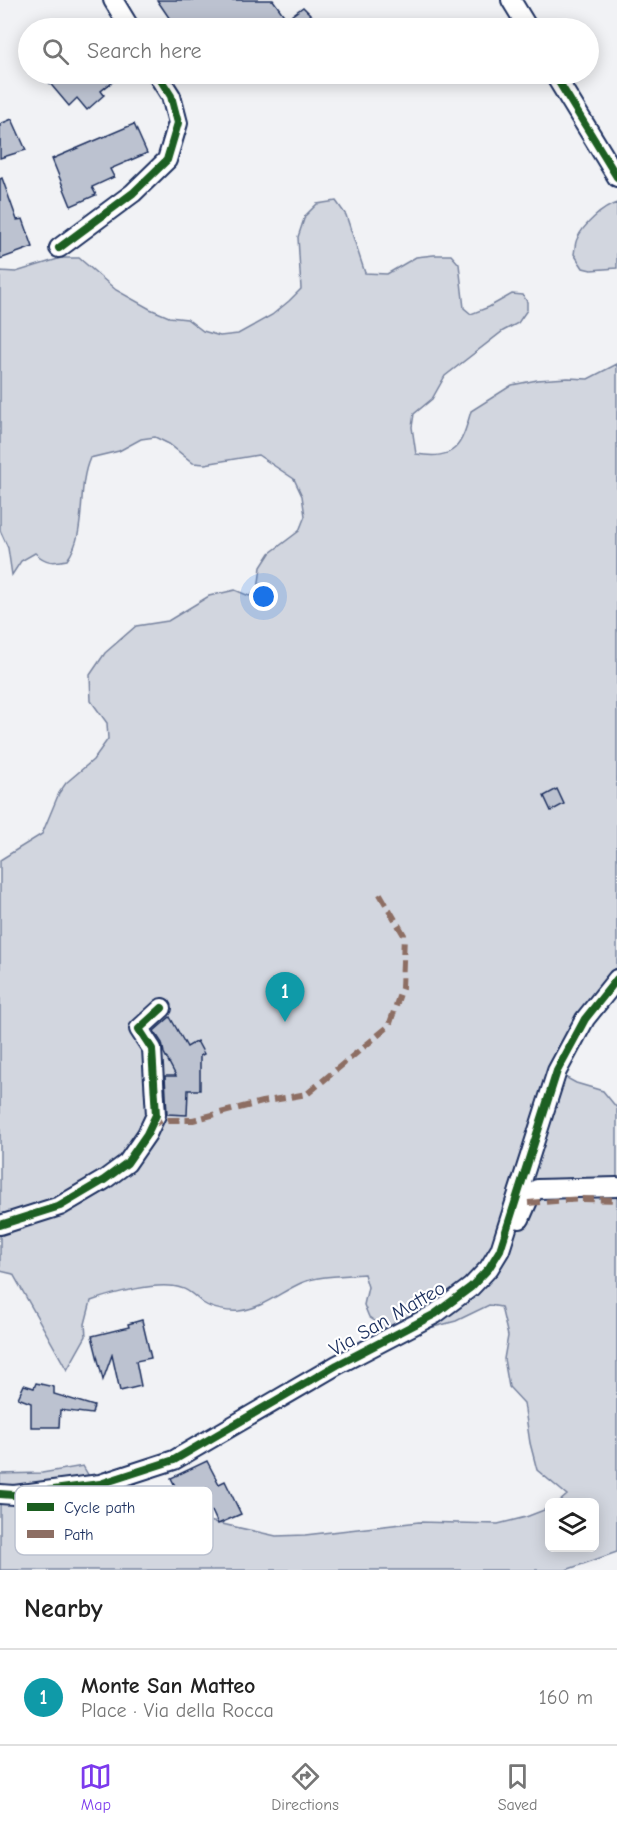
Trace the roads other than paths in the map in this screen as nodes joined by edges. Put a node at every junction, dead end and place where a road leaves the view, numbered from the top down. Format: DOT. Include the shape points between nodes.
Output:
graph roads {
  1 [pos="113,0"];
  2 [pos="511,0"];
  3 [pos="124,18"];
  4 [pos="522,18"];
  5 [pos="163,84"];
  6 [pos="560,84"];
  7 [pos="617,177"];
  8 [pos="59,248"];
  9 [pos="617,979"];
  10 [pos="162,1008"];
  11 [pos="617,1187"];
  12 [pos="0,1225"];
  13 [pos="500,1250"];
  14 [pos="84,1486"];
  15 [pos="0,1494"];
  16 [pos="15,1495"];
  1 -- 3 [label="street"];
  2 -- 4 [label="street"];
  5 -- 8 [label="street" via="178,123 167,160 133,193"];
  6 -- 7 [label="street"];
  9 -- 13 [label="street, Via San Matteo" via="585,1019 558,1071"];
  10 -- 12 [label="street" via="139,1029 152,1049 156,1115 127,1163 60,1206"];
  11 -- 13 [label="street" via="537,1189 530,1196 514,1234"];
  13 -- 14 [label="street, Via San Matteo" via="471,1287 435,1314 337,1365 174,1461"];
  15 -- 16 [label="street, Via San Matteo"];
}
